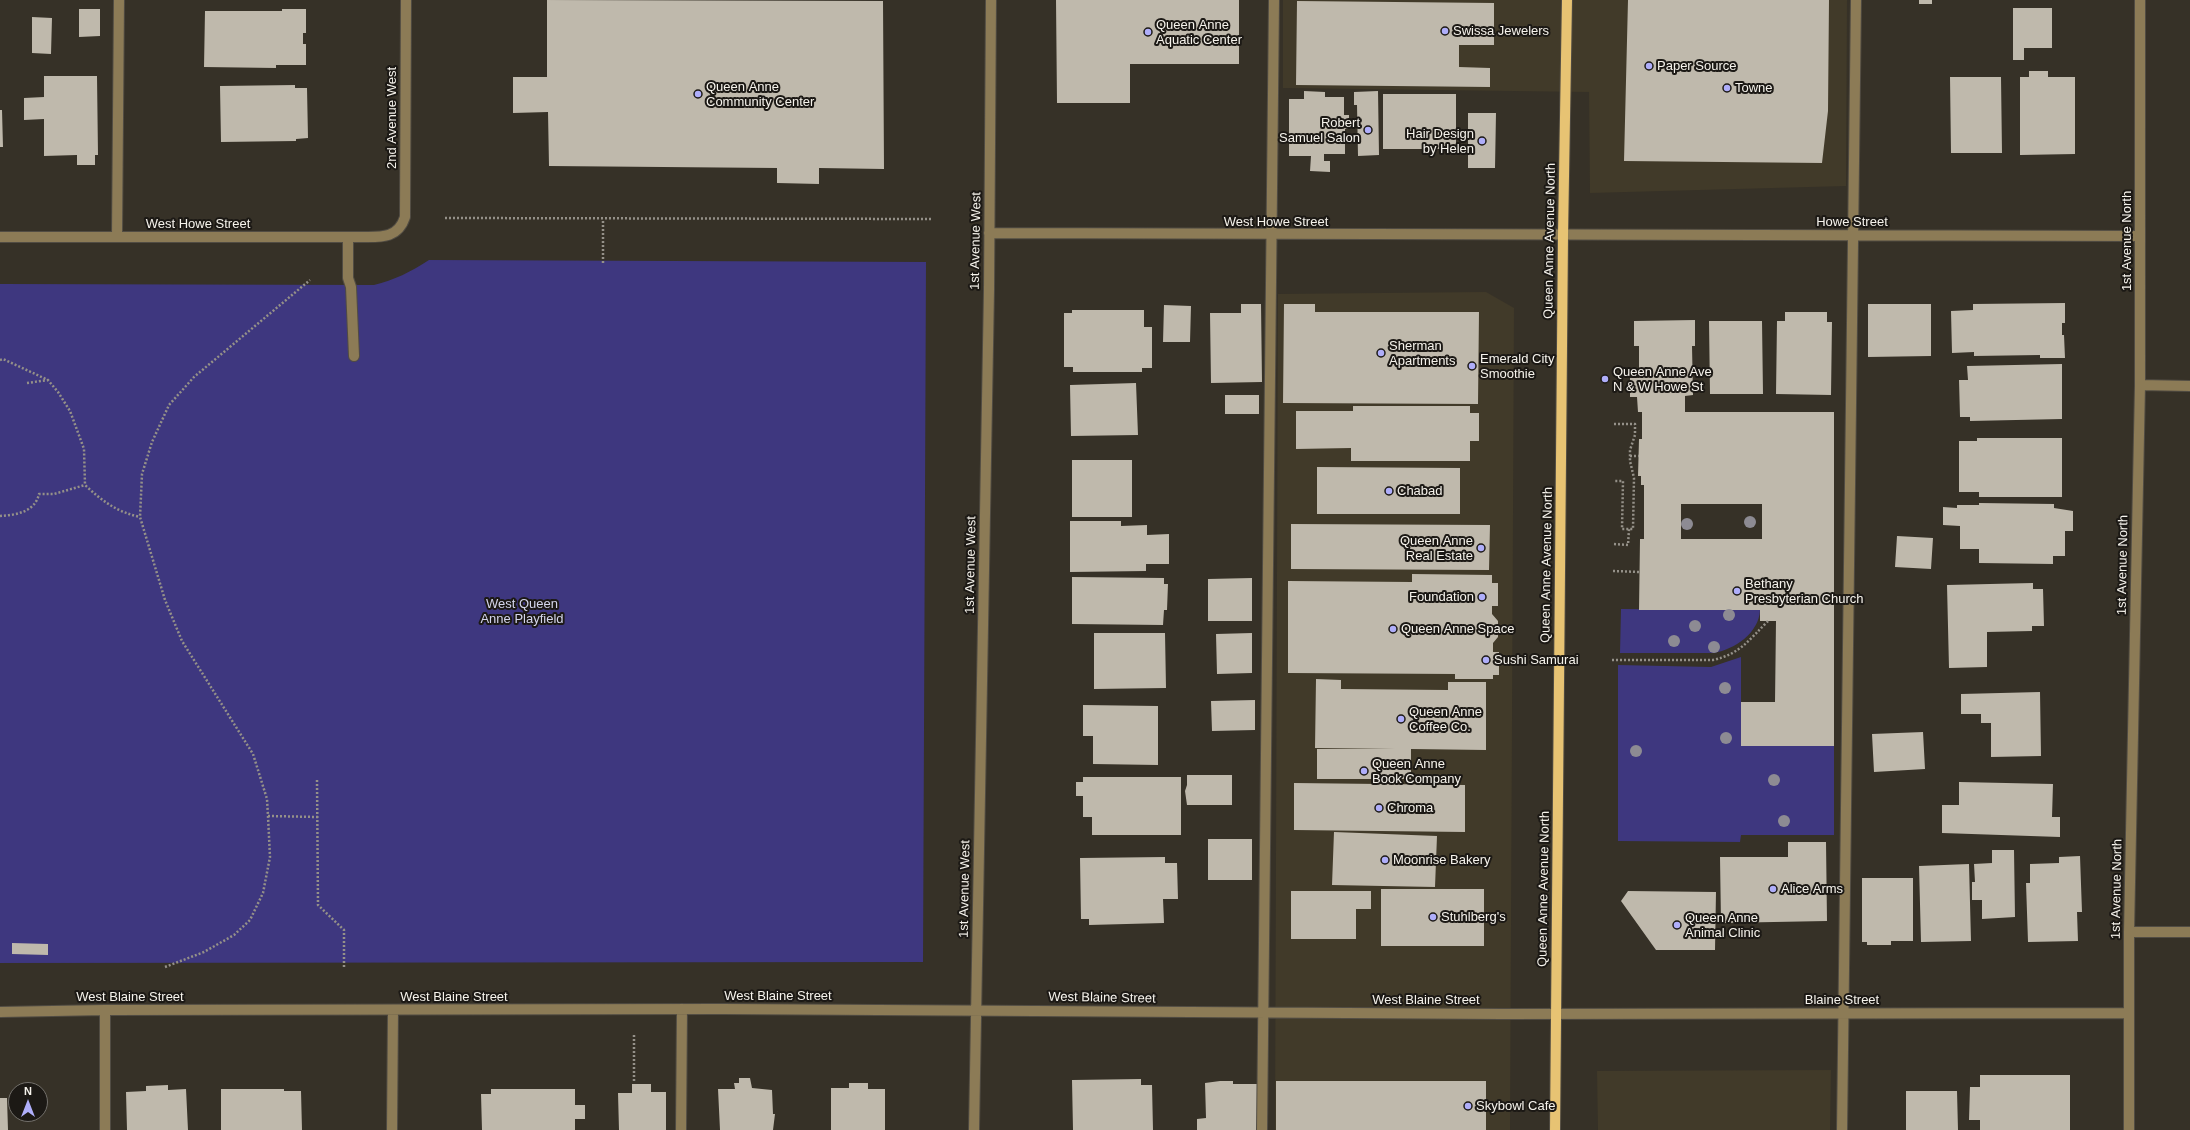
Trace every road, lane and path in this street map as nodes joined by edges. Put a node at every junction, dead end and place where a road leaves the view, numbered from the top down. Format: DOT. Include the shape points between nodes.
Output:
graph roads {
  1 [pos="119,0"];
  2 [pos="406,0"];
  3 [pos="991,0"];
  4 [pos="1274,0"];
  5 [pos="1567,0"];
  6 [pos="1856,0"];
  7 [pos="2140,0"];
  8 [pos="445,218"];
  9 [pos="603,219"];
  10 [pos="932,219"];
  11 [pos="395,233"];
  12 [pos="989,233"];
  13 [pos="1271,235"];
  14 [pos="1563,235"];
  15 [pos="1854,235"];
  16 [pos="116,236"];
  17 [pos="348,236"];
  18 [pos="2140,236"];
  19 [pos="0,237"];
  20 [pos="603,263"];
  21 [pos="310,280"];
  22 [pos="354,356"];
  23 [pos="0,360"];
  24 [pos="48,380"];
  25 [pos="27,383"];
  26 [pos="2140,385"];
  27 [pos="2190,386"];
  28 [pos="1614,424"];
  29 [pos="1630,456"];
  30 [pos="1639,456"];
  31 [pos="1614,481"];
  32 [pos="85,485"];
  33 [pos="0,516"];
  34 [pos="140,517"];
  35 [pos="1629,529"];
  36 [pos="1614,544"];
  37 [pos="1614,571"];
  38 [pos="1640,572"];
  39 [pos="1768,621"];
  40 [pos="1612,660"];
  41 [pos="317,780"];
  42 [pos="268,816"];
  43 [pos="318,817"];
  44 [pos="2129,932"];
  45 [pos="2190,932"];
  46 [pos="166,968"];
  47 [pos="344,968"];
  48 [pos="682,1008"];
  49 [pos="105,1010"];
  50 [pos="394,1010"];
  51 [pos="975,1010"];
  52 [pos="0,1012"];
  53 [pos="1263,1012"];
  54 [pos="1843,1013"];
  55 [pos="2129,1013"];
  56 [pos="1556,1014"];
  57 [pos="634,1035"];
  58 [pos="634,1081"];
  59 [pos="105,1130"];
  60 [pos="392,1130"];
  61 [pos="681,1130"];
  62 [pos="974,1130"];
  63 [pos="1262,1130"];
  64 [pos="1555,1130"];
  65 [pos="1842,1130"];
  66 [pos="2129,1130"];
  1 -- 16 [label="street"];
  2 -- 11 [label="street, 2nd Avenue West" via="405,217 402,226"];
  3 -- 12 [label="street, 1st Avenue West"];
  4 -- 13 [label="street"];
  5 -- 14 [label="main road, Queen Anne Avenue North"];
  6 -- 15 [label="street"];
  7 -- 18 [label="street, 1st Avenue North"];
  8 -- 9 [label="path"];
  9 -- 10 [label="path"];
  9 -- 20 [label="path"];
  11 -- 17 [label="street, West Howe Street" via="384,236"];
  12 -- 13 [label="street, West Howe Street"];
  12 -- 51 [label="street, 1st Avenue West"];
  13 -- 14 [label="street, West Howe Street"];
  13 -- 53 [label="street"];
  14 -- 15 [label="street, Howe Street"];
  14 -- 56 [label="main road, Queen Anne Avenue North"];
  15 -- 18 [label="street, Howe Street"];
  15 -- 54 [label="street"];
  16 -- 17 [label="street, West Howe Street"];
  16 -- 19 [label="street, West Howe Street"];
  17 -- 22 [label="street" via="348,278 351,287"];
  18 -- 26 [label="street, 1st Avenue North"];
  21 -- 34 [label="path" via="194,377 169,405 152,442 142,474"];
  23 -- 24 [label="path" via="3,359"];
  24 -- 25 [label="path"];
  24 -- 32 [label="path" via="70,411 84,449"];
  26 -- 27 [label="street"];
  26 -- 44 [label="street, 1st Avenue North"];
  28 -- 29 [label="path" via="1635,424"];
  29 -- 30 [label="path"];
  29 -- 35 [label="path" via="1634,478 1633,529"];
  31 -- 35 [label="path" via="1623,481 1622,529"];
  32 -- 33 [label="path" via="54,494 39,494 37,502 24,512"];
  32 -- 34 [label="path" via="111,507 124,514"];
  34 -- 42 [label="path" via="165,600 182,641 253,754 267,799"];
  35 -- 36 [label="path" via="1628,545"];
  37 -- 38 [label="path"];
  39 -- 40 [label="path" via="1740,650 1727,657 1713,660"];
  41 -- 43 [label="path"];
  42 -- 43 [label="path"];
  42 -- 46 [label="path" via="270,857 263,893 250,920 234,935 204,952"];
  43 -- 47 [label="path" via="318,905 344,930"];
  44 -- 45 [label="street"];
  44 -- 55 [label="street, 1st Avenue North"];
  48 -- 50 [label="street, West Blaine Street"];
  48 -- 51 [label="street, West Blaine Street"];
  48 -- 61 [label="street"];
  49 -- 50 [label="street, West Blaine Street"];
  49 -- 52 [label="street, West Blaine Street"];
  49 -- 59 [label="street"];
  50 -- 60 [label="street"];
  51 -- 53 [label="street, West Blaine Street"];
  51 -- 62 [label="street, 1st Avenue West"];
  53 -- 56 [label="street, West Blaine Street"];
  53 -- 63 [label="street"];
  54 -- 55 [label="street, Blaine Street"];
  54 -- 56 [label="street, Blaine Street"];
  54 -- 65 [label="street"];
  55 -- 66 [label="street, 1st Avenue North"];
  56 -- 64 [label="main road, Queen Anne Avenue North"];
  57 -- 58 [label="path"];
}
